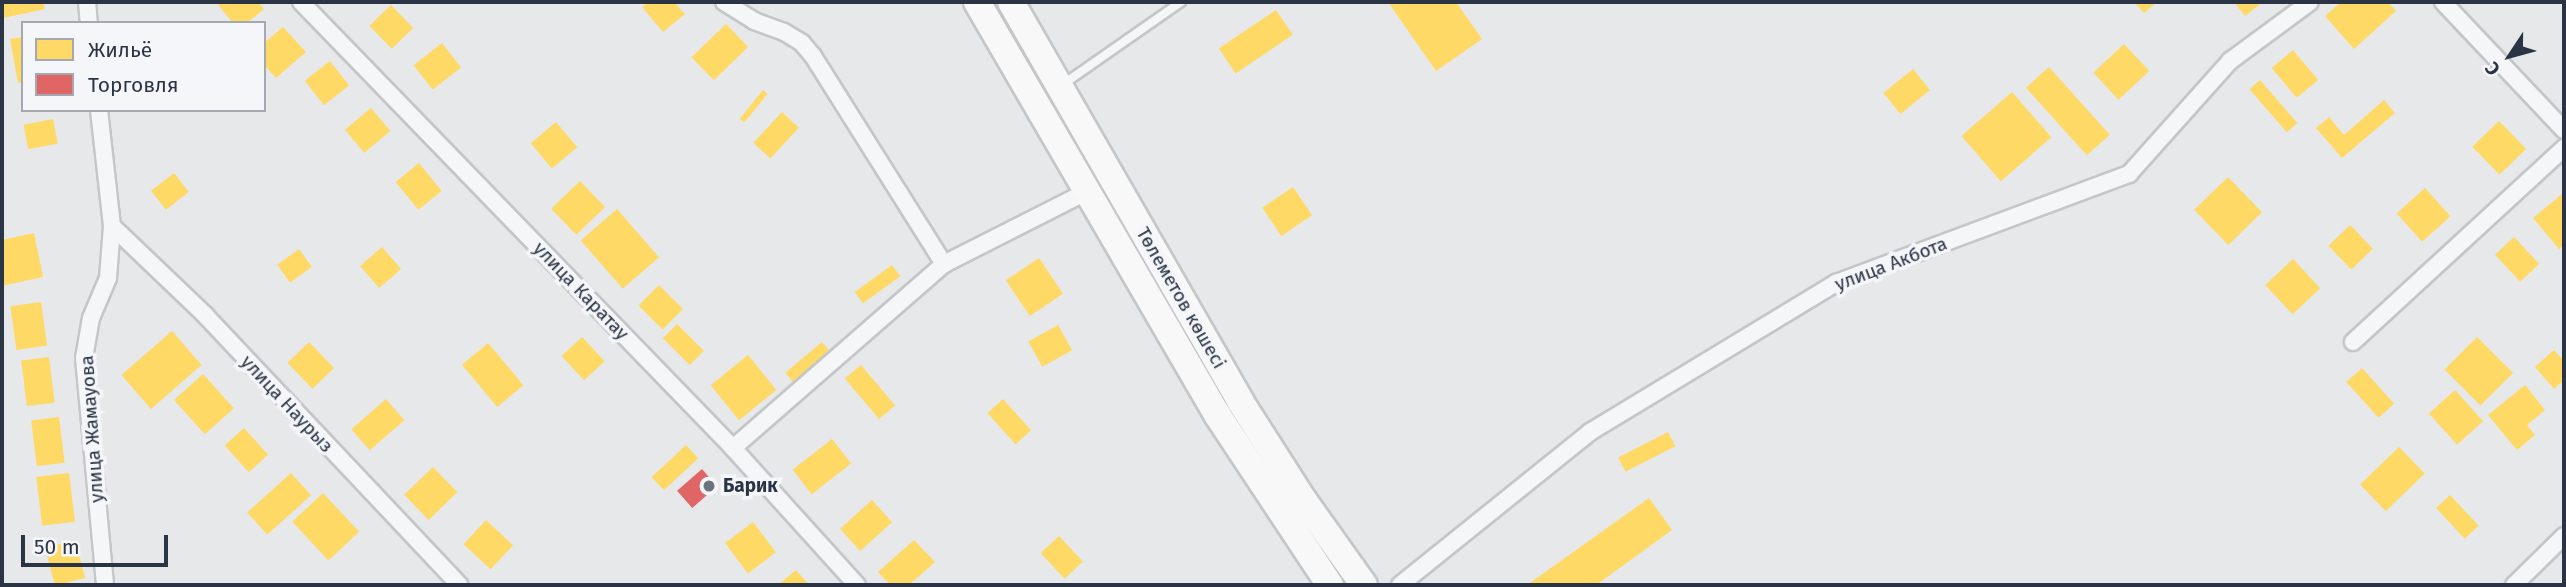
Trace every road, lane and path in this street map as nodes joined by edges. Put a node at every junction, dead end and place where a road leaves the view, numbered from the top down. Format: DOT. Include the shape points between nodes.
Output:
graph roads {
  1 [pos="87,2"];
  2 [pos="301,2"];
  3 [pos="724,2"];
  4 [pos="977,2"];
  5 [pos="1011,2"];
  6 [pos="1181,2"];
  7 [pos="2310,2"];
  8 [pos="2443,2"];
  9 [pos="89,21"];
  10 [pos="1059,87"];
  11 [pos="99,112"];
  12 [pos="2564,130"];
  13 [pos="2564,148"];
  14 [pos="1086,192"];
  15 [pos="112,226"];
  16 [pos="944,264"];
  17 [pos="2353,342"];
  18 [pos="733,448"];
  19 [pos="2564,536"];
  20 [pos="105,585"];
  21 [pos="459,585"];
  22 [pos="857,585"];
  23 [pos="1330,585"];
  24 [pos="1364,585"];
  25 [pos="1399,585"];
  26 [pos="2514,585"];
  1 -- 9 [label="street"];
  2 -- 18 [label="street, улица Каратау"];
  3 -- 16 [label="street" via="754,21 785,32 808,50"];
  4 -- 14 [label="main road, Төлеметов көшесі"];
  5 -- 10 [label="main road, Төлеметов көшесі"];
  6 -- 10 [label="lane"];
  7 -- 25 [label="street, улица Акбота" via="2230,61 2129,174 1836,283 1590,432"];
  8 -- 12 [label="street"];
  10 -- 24 [label="main road, Төлеметов көшесі" via="1240,401"];
  11 -- 15 [label="street, улица Жамауова"];
  13 -- 17 [label="street"];
  14 -- 16 [label="street"];
  14 -- 23 [label="main road, Төлеметов көшесі" via="1219,416"];
  15 -- 20 [label="street, улица Жамауова" via="108,278 91,318 84,358"];
  15 -- 21 [label="street, улица Наурыз" via="205,315"];
  16 -- 18 [label="street"];
  18 -- 22 [label="street, улица Каратау"];
  19 -- 26 [label="street"];
}
